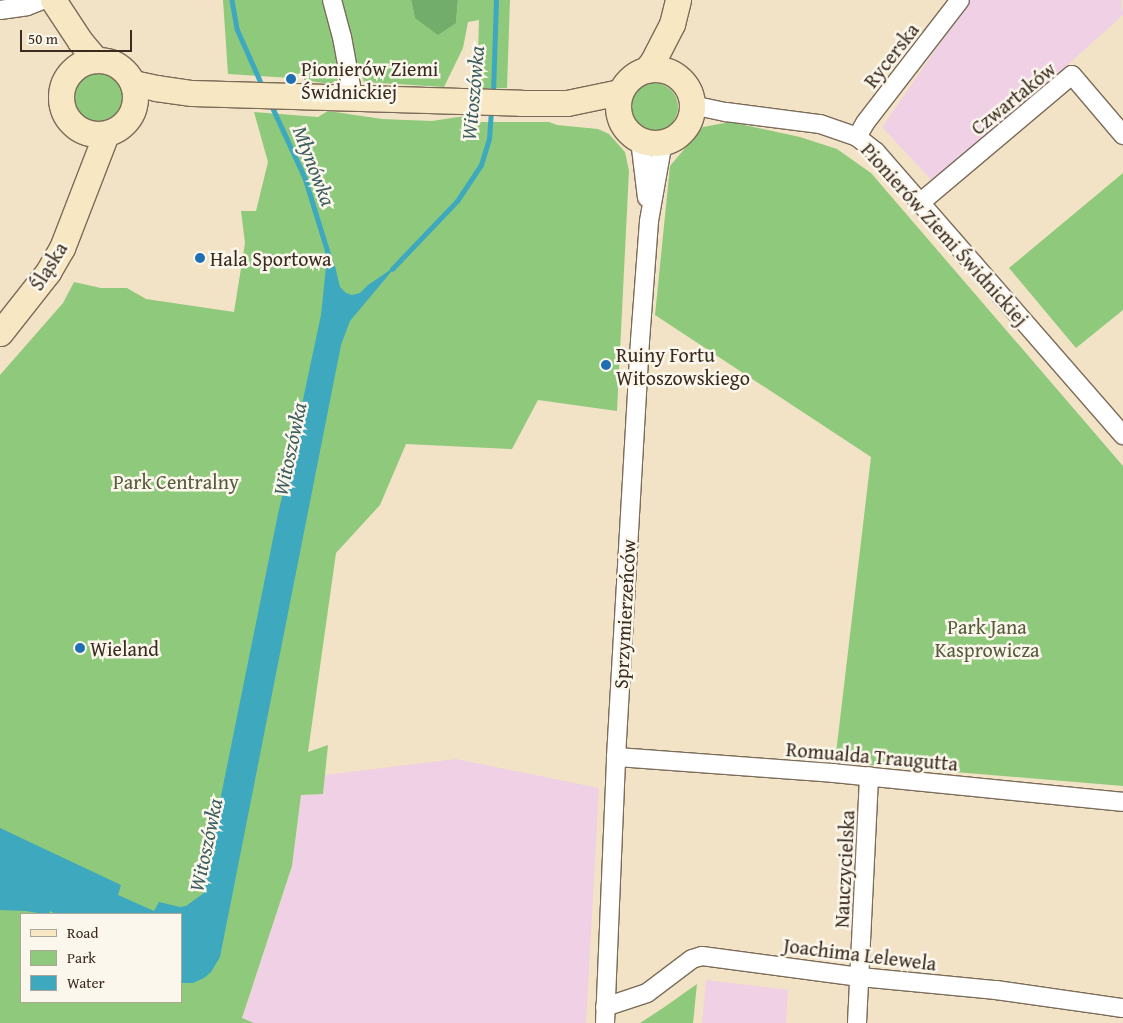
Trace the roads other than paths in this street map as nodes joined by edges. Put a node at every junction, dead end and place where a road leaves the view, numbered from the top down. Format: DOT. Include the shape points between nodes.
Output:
graph roads {
  1 [pos="43,0"];
  2 [pos="53,0"];
  3 [pos="332,0"];
  4 [pos="678,0"];
  5 [pos="960,0"];
  6 [pos="0,10"];
  7 [pos="672,24"];
  8 [pos="96,60"];
  9 [pos="72,70"];
  10 [pos="646,70"];
  11 [pos="676,75"];
  12 [pos="133,82"];
  13 [pos="620,92"];
  14 [pos="192,93"];
  15 [pos="354,97"];
  16 [pos="566,103"];
  17 [pos="692,104"];
  18 [pos="134,111"];
  19 [pos="619,117"];
  20 [pos="74,126"];
  21 [pos="106,134"];
  22 [pos="1123,135"];
  23 [pos="857,137"];
  24 [pos="652,141"];
  25 [pos="82,192"];
  26 [pos="921,202"];
  27 [pos="0,333"];
  28 [pos="1123,435"];
  29 [pos="616,757"];
  30 [pos="869,776"];
  31 [pos="1123,802"];
  32 [pos="860,978"];
  33 [pos="1123,1008"];
  34 [pos="605,1015"];
  35 [pos="857,1023"];
  1 -- 6 [label="street"];
  2 -- 8 [label="street"];
  2 -- 9 [label="street"];
  3 -- 15 [label="street"];
  4 -- 7 [label="street"];
  5 -- 23 [label="street, Rycerska"];
  7 -- 10 [label="street"];
  7 -- 11 [label="street"];
  8 -- 9 [label="street" via="87,61"];
  8 -- 12 [label="street" via="118,65"];
  9 -- 20 [label="street" via="64,81 61,99 66,117"];
  10 -- 11 [label="street" via="657,69"];
  10 -- 13 [label="street" via="632,77"];
  11 -- 17 [label="street" via="690,93"];
  12 -- 14 [label="street"];
  12 -- 18 [label="street"];
  13 -- 16 [label="street"];
  13 -- 19 [label="street"];
  14 -- 15 [label="street"];
  14 -- 18 [label="street"];
  15 -- 16 [label="street"];
  16 -- 19 [label="street"];
  17 -- 23 [label="street, Pionierów Ziemi Świdnickiej" via="726,112 820,124"];
  17 -- 24 [label="street" via="691,117 685,129 675,137"];
  18 -- 21 [label="street" via="118,130"];
  19 -- 24 [label="street" via="631,135"];
  20 -- 21 [label="street" via="89,134"];
  20 -- 25 [label="street, Śląska" via="81,153"];
  21 -- 25 [label="street, Śląska"];
  22 -- 26 [label="street, Czwartaków" via="1072,75"];
  23 -- 26 [label="street, Pionierów Ziemi Świdnickiej" via="876,152"];
  24 -- 29 [label="street, Sprzymierzeńców"];
  25 -- 27 [label="street, Śląska" via="72,223 48,272"];
  26 -- 28 [label="street, Pionierów Ziemi Świdnickiej"];
  29 -- 30 [label="street, Romualda Traugutta"];
  29 -- 34 [label="street, Sprzymierzeńców"];
  30 -- 31 [label="street, Romualda Traugutta"];
  30 -- 32 [label="street, Nauczycielska"];
  32 -- 33 [label="street, Joachima Lelewela" via="996,990"];
  32 -- 34 [label="street, Joachima Lelewela" via="702,956 692,959 647,994"];
  32 -- 35 [label="street, Nauczycielska"];
}
